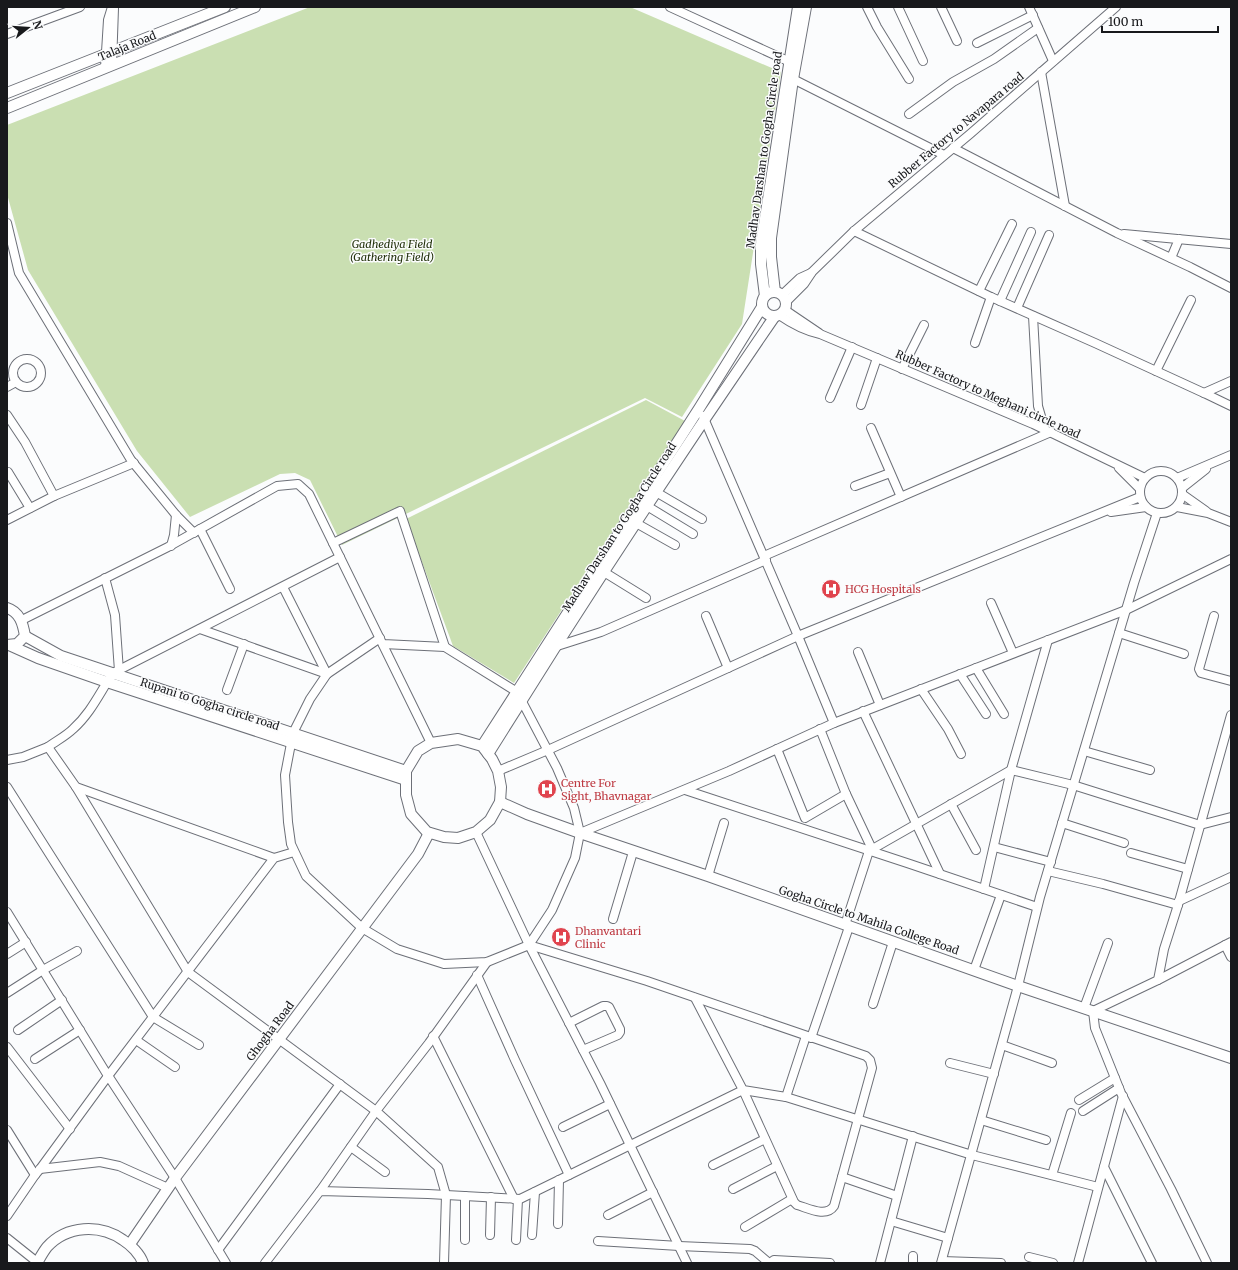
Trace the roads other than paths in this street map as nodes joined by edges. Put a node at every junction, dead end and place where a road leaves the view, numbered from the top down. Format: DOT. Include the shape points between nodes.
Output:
graph roads {
  1 [pos="80,7"];
  2 [pos="113,7"];
  3 [pos="225,7"];
  4 [pos="256,7"];
  5 [pos="670,7"];
  6 [pos="798,7"];
  7 [pos="806,7"];
  8 [pos="867,7"];
  9 [pos="898,7"];
  10 [pos="941,7"];
  11 [pos="1029,7"];
  12 [pos="1116,7"];
  13 [pos="1033,15"];
  14 [pos="1038,28"];
  15 [pos="7,34"];
  16 [pos="957,41"];
  17 [pos="978,43"];
  18 [pos="109,53"];
  19 [pos="922,61"];
  20 [pos="790,62"];
  21 [pos="1053,62"];
  22 [pos="109,67"];
  23 [pos="1041,72"];
  24 [pos="790,77"];
  25 [pos="909,78"];
  26 [pos="7,93"];
  27 [pos="7,108"];
  28 [pos="909,114"];
  29 [pos="953,148"];
  30 [pos="944,155"];
  31 [pos="1064,206"];
  32 [pos="7,223"];
  33 [pos="1012,224"];
  34 [pos="854,231"];
  35 [pos="1031,232"];
  36 [pos="1117,233"];
  37 [pos="1049,235"];
  38 [pos="1179,239"];
  39 [pos="1231,244"];
  40 [pos="10,251"];
  41 [pos="1171,258"];
  42 [pos="1231,288"];
  43 [pos="979,292"];
  44 [pos="765,296"];
  45 [pos="991,297"];
  46 [pos="1191,300"];
  47 [pos="1000,301"];
  48 [pos="780,305"];
  49 [pos="762,307"];
  50 [pos="1016,308"];
  51 [pos="1033,316"];
  52 [pos="924,325"];
  53 [pos="974,343"];
  54 [pos="852,347"];
  55 [pos="877,358"];
  56 [pos="902,369"];
  57 [pos="1156,370"];
  58 [pos="1231,381"];
  59 [pos="16,382"];
  60 [pos="7,387"];
  61 [pos="1204,393"];
  62 [pos="830,398"];
  63 [pos="861,405"];
  64 [pos="1231,406"];
  65 [pos="700,408"];
  66 [pos="7,415"];
  67 [pos="704,419"];
  68 [pos="870,428"];
  69 [pos="1048,431"];
  70 [pos="1231,455"];
  71 [pos="134,463"];
  72 [pos="1214,463"];
  73 [pos="1116,464"];
  74 [pos="8,472"];
  75 [pos="890,473"];
  76 [pos="1145,478"];
  77 [pos="1177,478"];
  78 [pos="855,486"];
  79 [pos="1182,491"];
  80 [pos="656,492"];
  81 [pos="1140,493"];
  82 [pos="54,496"];
  83 [pos="900,497"];
  84 [pos="647,506"];
  85 [pos="1146,507"];
  86 [pos="1177,507"];
  87 [pos="30,508"];
  88 [pos="1157,513"];
  89 [pos="1208,513"];
  90 [pos="1099,514"];
  91 [pos="176,515"];
  92 [pos="7,520"];
  93 [pos="702,520"];
  94 [pos="636,522"];
  95 [pos="1231,522"];
  96 [pos="197,531"];
  97 [pos="693,534"];
  98 [pos="333,543"];
  99 [pos="675,545"];
  100 [pos="170,546"];
  101 [pos="340,557"];
  102 [pos="765,558"];
  103 [pos="1231,559"];
  104 [pos="604,572"];
  105 [pos="105,578"];
  106 [pos="282,587"];
  107 [pos="230,589"];
  108 [pos="646,598"];
  109 [pos="991,603"];
  110 [pos="7,608"];
  111 [pos="1126,610"];
  112 [pos="706,616"];
  113 [pos="1214,616"];
  114 [pos="22,620"];
  115 [pos="200,629"];
  116 [pos="1119,633"];
  117 [pos="25,636"];
  118 [pos="798,636"];
  119 [pos="1048,640"];
  120 [pos="381,641"];
  121 [pos="244,644"];
  122 [pos="8,645"];
  123 [pos="445,647"];
  124 [pos="555,647"];
  125 [pos="544,650"];
  126 [pos="858,652"];
  127 [pos="1013,653"];
  128 [pos="1184,654"];
  129 [pos="728,668"];
  130 [pos="976,668"];
  131 [pos="327,674"];
  132 [pos="960,674"];
  133 [pos="113,675"];
  134 [pos="1231,681"];
  135 [pos="921,689"];
  136 [pos="227,690"];
  137 [pos="517,692"];
  138 [pos="522,701"];
  139 [pos="880,705"];
  140 [pos="863,712"];
  141 [pos="986,714"];
  142 [pos="1004,714"];
  143 [pos="1231,715"];
  144 [pos="834,723"];
  145 [pos="820,729"];
  146 [pos="293,733"];
  147 [pos="431,743"];
  148 [pos="291,744"];
  149 [pos="48,747"];
  150 [pos="777,749"];
  151 [pos="485,750"];
  152 [pos="548,750"];
  153 [pos="1084,751"];
  154 [pos="962,754"];
  155 [pos="7,760"];
  156 [pos="498,770"];
  157 [pos="1011,770"];
  158 [pos="1150,770"];
  159 [pos="406,775"];
  160 [pos="1074,785"];
  161 [pos="7,787"];
  162 [pos="76,787"];
  163 [pos="684,790"];
  164 [pos="846,794"];
  165 [pos="500,802"];
  166 [pos="952,804"];
  167 [pos="1231,817"];
  168 [pos="724,822"];
  169 [pos="1062,823"];
  170 [pos="917,824"];
  171 [pos="1200,825"];
  172 [pos="476,832"];
  173 [pos="429,833"];
  174 [pos="580,833"];
  175 [pos="1124,843"];
  176 [pos="994,847"];
  177 [pos="871,850"];
  178 [pos="976,850"];
  179 [pos="294,852"];
  180 [pos="634,852"];
  181 [pos="1131,854"];
  182 [pos="274,858"];
  183 [pos="1050,862"];
  184 [pos="1188,869"];
  185 [pos="1048,871"];
  186 [pos="940,874"];
  187 [pos="708,876"];
  188 [pos="1231,877"];
  189 [pos="984,889"];
  190 [pos="1001,895"];
  191 [pos="1179,903"];
  192 [pos="1037,908"];
  193 [pos="7,912"];
  194 [pos="613,919"];
  195 [pos="847,926"];
  196 [pos="362,928"];
  197 [pos="26,942"];
  198 [pos="893,942"];
  199 [pos="1108,943"];
  200 [pos="1228,944"];
  201 [pos="529,945"];
  202 [pos="77,951"];
  203 [pos="7,954"];
  204 [pos="1231,957"];
  205 [pos="487,962"];
  206 [pos="43,970"];
  207 [pos="974,970"];
  208 [pos="188,972"];
  209 [pos="477,975"];
  210 [pos="1158,980"];
  211 [pos="1018,986"];
  212 [pos="7,993"];
  213 [pos="695,998"];
  214 [pos="62,1000"];
  215 [pos="873,1004"];
  216 [pos="1089,1010"];
  217 [pos="153,1017"];
  218 [pos="569,1023"];
  219 [pos="18,1030"];
  220 [pos="80,1030"];
  221 [pos="433,1036"];
  222 [pos="808,1037"];
  223 [pos="279,1039"];
  224 [pos="136,1040"];
  225 [pos="199,1045"];
  226 [pos="1002,1045"];
  227 [pos="7,1047"];
  228 [pos="583,1050"];
  229 [pos="1231,1058"];
  230 [pos="35,1059"];
  231 [pos="950,1063"];
  232 [pos="1052,1063"];
  233 [pos="175,1067"];
  234 [pos="994,1074"];
  235 [pos="108,1076"];
  236 [pos="1115,1078"];
  237 [pos="340,1084"];
  238 [pos="742,1090"];
  239 [pos="1121,1092"];
  240 [pos="786,1097"];
  241 [pos="1079,1100"];
  242 [pos="610,1104"];
  243 [pos="376,1111"];
  244 [pos="1083,1111"];
  245 [pos="1071,1113"];
  246 [pos="858,1119"];
  247 [pos="981,1120"];
  248 [pos="563,1127"];
  249 [pos="70,1129"];
  250 [pos="7,1130"];
  251 [pos="913,1136"];
  252 [pos="765,1139"];
  253 [pos="1046,1140"];
  254 [pos="630,1146"];
  255 [pos="351,1147"];
  256 [pos="972,1155"];
  257 [pos="713,1165"];
  258 [pos="777,1166"];
  259 [pos="1104,1167"];
  260 [pos="38,1172"];
  261 [pos="385,1172"];
  262 [pos="569,1175"];
  263 [pos="1052,1175"];
  264 [pos="842,1177"];
  265 [pos="175,1178"];
  266 [pos="559,1180"];
  267 [pos="1098,1187"];
  268 [pos="168,1188"];
  269 [pos="733,1189"];
  270 [pos="320,1191"];
  271 [pos="535,1192"];
  272 [pos="653,1192"];
  273 [pos="446,1195"];
  274 [pos="466,1196"];
  275 [pos="897,1196"];
  276 [pos="491,1197"];
  277 [pos="516,1199"];
  278 [pos="792,1199"];
  279 [pos="608,1215"];
  280 [pos="7,1216"];
  281 [pos="891,1221"];
  282 [pos="558,1224"];
  283 [pos="745,1227"];
  284 [pos="490,1235"];
  285 [pos="532,1235"];
  286 [pos="7,1238"];
  287 [pos="948,1238"];
  288 [pos="465,1240"];
  289 [pos="516,1240"];
  290 [pos="598,1241"];
  291 [pos="130,1244"];
  292 [pos="679,1246"];
  293 [pos="218,1250"];
  294 [pos="1029,1257"];
  295 [pos="942,1262"];
  296 [pos="37,1263"];
  297 [pos="143,1263"];
  298 [pos="226,1263"];
  299 [pos="265,1263"];
  300 [pos="444,1263"];
  301 [pos="687,1263"];
  302 [pos="769,1263"];
  303 [pos="828,1263"];
  304 [pos="880,1263"];
  305 [pos="1001,1263"];
  306 [pos="1053,1263"];
  307 [pos="1078,1263"];
  308 [pos="1152,1263"];
  309 [pos="1207,1263"];
  1 -- 15 [label="street"];
  2 -- 18 [label="street" via="108,20"];
  3 -- 18 [label="main road, Talaja Road"];
  4 -- 22 [label="main road, Talaja Road"];
  5 -- 20 [label="street"];
  6 -- 20 [label="main road, Madhav Darshan to Gogha Circle road"];
  7 -- 24 [label="main road"];
  8 -- 25 [label="street"];
  9 -- 19 [label="street"];
  10 -- 16 [label="street"];
  11 -- 13 [label="street"];
  12 -- 21 [label="street, Rubber Factory to Navapara road"];
  13 -- 14 [label="street"];
  13 -- 17 [label="street"];
  14 -- 21 [label="street"];
  14 -- 28 [label="street" via="994,59 952,82"];
  18 -- 22 [label="street"];
  18 -- 26 [label="main road, Talaja Road"];
  20 -- 24 [label="main road, Madhav Darshan to Gogha Circle road"];
  21 -- 23 [label="street, Rubber Factory to Navapara road"];
  22 -- 27 [label="main road, Talaja Road"];
  23 -- 29 [label="street, Rubber Factory to Navapara road"];
  23 -- 31 [label="street"];
  24 -- 30 [label="street"];
  24 -- 44 [label="main road, Madhav Darshan to Gogha Circle road" via="761,244"];
  24 -- 48 [label="main road" via="771,238"];
  29 -- 30 [label="street, Rubber Factory to Navapara road"];
  29 -- 31 [label="street"];
  30 -- 34 [label="street, Rubber Factory to Navapara road"];
  31 -- 36 [label="street"];
  32 -- 40 [label="street"];
  33 -- 43 [label="street"];
  34 -- 43 [label="street"];
  34 -- 48 [label="street, Rubber Factory to Navapara road" via="812,272 800,278"];
  35 -- 47 [label="street"];
  36 -- 38 [label="street"];
  36 -- 41 [label="street"];
  37 -- 50 [label="street"];
  38 -- 39 [label="street"];
  38 -- 41 [label="street"];
  40 -- 71 [label="street" via="20,273"];
  41 -- 42 [label="street"];
  43 -- 45 [label="street"];
  44 -- 48 [label="main road" via="768,294"];
  44 -- 49 [label="main road, Madhav Darshan to Gogha Circle road"];
  45 -- 47 [label="street"];
  45 -- 53 [label="street"];
  46 -- 57 [label="street"];
  47 -- 50 [label="street"];
  48 -- 49 [label="main road" via="767,313"];
  48 -- 54 [label="street, Rubber Factory to Meghani circle road" via="820,334"];
  48 -- 67 [label="main road, Madhav Darshan to Gogha Circle road"];
  49 -- 65 [label="main road, Madhav Darshan to Gogha Circle road"];
  50 -- 51 [label="street"];
  51 -- 57 [label="street"];
  51 -- 69 [label="street" via="1038,406"];
  52 -- 56 [label="street"];
  54 -- 55 [label="street, Rubber Factory to Meghani circle road"];
  54 -- 62 [label="street"];
  55 -- 56 [label="street, Rubber Factory to Meghani circle road"];
  55 -- 63 [label="street"];
  56 -- 69 [label="street, Rubber Factory to Meghani circle road"];
  57 -- 61 [label="street"];
  58 -- 61 [label="street"];
  59 -- 60 [label="street"];
  61 -- 64 [label="street"];
  65 -- 67 [label="street"];
  65 -- 125 [label="main road, Madhav Darshan to Gogha Circle road"];
  66 -- 82 [label="street" via="25,442"];
  67 -- 80 [label="main road, Madhav Darshan to Gogha Circle road"];
  67 -- 102 [label="street"];
  68 -- 75 [label="street"];
  69 -- 73 [label="street, Rubber Factory to Meghani circle road"];
  69 -- 83 [label="street"];
  70 -- 72 [label="street"];
  71 -- 82 [label="street"];
  71 -- 91 [label="street"];
  72 -- 77 [label="street"];
  72 -- 79 [label="street"];
  73 -- 76 [label="street, Rubber Factory to Meghani circle road"];
  73 -- 81 [label="street"];
  74 -- 87 [label="street"];
  75 -- 78 [label="street"];
  75 -- 83 [label="street"];
  76 -- 77 [label="street" via="1158,471"];
  76 -- 81 [label="street"];
  77 -- 79 [label="street"];
  79 -- 86 [label="street"];
  79 -- 89 [label="street"];
  80 -- 84 [label="main road, Madhav Darshan to Gogha Circle road"];
  80 -- 93 [label="street"];
  81 -- 85 [label="street"];
  81 -- 90 [label="street"];
  82 -- 87 [label="street"];
  83 -- 102 [label="street"];
  84 -- 94 [label="main road, Madhav Darshan to Gogha Circle road"];
  84 -- 97 [label="street"];
  85 -- 88 [label="street"];
  85 -- 90 [label="street"];
  86 -- 88 [label="street" via="1164,514"];
  86 -- 89 [label="street"];
  87 -- 92 [label="street"];
  88 -- 111 [label="street"];
  89 -- 95 [label="street"];
  90 -- 118 [label="street"];
  91 -- 96 [label="street"];
  91 -- 100 [label="street"];
  94 -- 99 [label="street"];
  94 -- 104 [label="main road, Madhav Darshan to Gogha Circle road"];
  96 -- 98 [label="street" via="277,486 298,484 309,494"];
  96 -- 100 [label="street"];
  96 -- 107 [label="street"];
  98 -- 101 [label="street"];
  98 -- 123 [label="street" via="400,511"];
  100 -- 105 [label="street"];
  101 -- 106 [label="street"];
  101 -- 120 [label="street"];
  102 -- 118 [label="street"];
  102 -- 124 [label="street" via="601,632"];
  103 -- 111 [label="street"];
  104 -- 108 [label="street"];
  104 -- 124 [label="main road, Madhav Darshan to Gogha Circle road"];
  105 -- 114 [label="street"];
  105 -- 133 [label="street" via="115,615 118,648"];
  106 -- 115 [label="street"];
  106 -- 131 [label="street"];
  109 -- 127 [label="street"];
  110 -- 114 [label="main road" via="12,609"];
  111 -- 116 [label="street"];
  111 -- 119 [label="street"];
  112 -- 129 [label="street"];
  113 -- 134 [label="street" via="1198,669 1201,673"];
  114 -- 117 [label="main road"];
  115 -- 121 [label="street"];
  115 -- 133 [label="street"];
  116 -- 128 [label="street"];
  116 -- 153 [label="street"];
  117 -- 122 [label="main road" via="17,644"];
  117 -- 133 [label="main road, Rupani to Gogha circle road" via="62,656"];
  118 -- 129 [label="street"];
  118 -- 144 [label="street"];
  119 -- 127 [label="street"];
  119 -- 157 [label="street"];
  120 -- 123 [label="street"];
  120 -- 131 [label="street"];
  120 -- 147 [label="street"];
  121 -- 131 [label="street"];
  121 -- 136 [label="street"];
  122 -- 133 [label="main road, Rupani to Gogha circle road" via="38,658"];
  123 -- 137 [label="street"];
  124 -- 125 [label="street"];
  124 -- 138 [label="main road, Madhav Darshan to Gogha Circle road"];
  125 -- 137 [label="main road, Madhav Darshan to Gogha Circle road"];
  126 -- 139 [label="street"];
  127 -- 130 [label="street"];
  129 -- 152 [label="street"];
  130 -- 132 [label="street"];
  130 -- 142 [label="street"];
  131 -- 146 [label="street" via="310,699"];
  132 -- 135 [label="street"];
  132 -- 141 [label="street"];
  133 -- 146 [label="main road, Rupani to Gogha circle road"];
  133 -- 148 [label="main road, Rupani to Gogha circle road"];
  133 -- 149 [label="street" via="97,700 73,729"];
  135 -- 139 [label="street"];
  135 -- 154 [label="street"];
  137 -- 138 [label="street"];
  137 -- 151 [label="main road, Madhav Darshan to Gogha Circle road"];
  138 -- 151 [label="main road, Madhav Darshan to Gogha Circle road"];
  138 -- 152 [label="street"];
  139 -- 140 [label="street"];
  140 -- 144 [label="street"];
  140 -- 170 [label="street"];
  143 -- 171 [label="street"];
  144 -- 145 [label="street"];
  145 -- 150 [label="street"];
  145 -- 164 [label="street"];
  146 -- 148 [label="street"];
  146 -- 159 [label="main road, Rupani to Gogha circle road"];
  147 -- 151 [label="main road" via="458,739"];
  147 -- 159 [label="main road" via="418,751"];
  148 -- 159 [label="main road, Rupani to Gogha circle road"];
  148 -- 179 [label="street" via="285,775 288,822"];
  149 -- 155 [label="street"];
  149 -- 162 [label="street"];
  150 -- 163 [label="street"];
  150 -- 164 [label="street" via="805,818"];
  151 -- 156 [label="main road"];
  152 -- 156 [label="street"];
  152 -- 174 [label="street" via="574,808"];
  153 -- 158 [label="street"];
  153 -- 160 [label="street"];
  156 -- 165 [label="main road"];
  157 -- 160 [label="street"];
  157 -- 166 [label="street"];
  157 -- 176 [label="street"];
  159 -- 173 [label="main road" via="406,795 411,814"];
  160 -- 169 [label="street"];
  160 -- 171 [label="street"];
  161 -- 217 [label="street"];
  162 -- 182 [label="street"];
  162 -- 208 [label="street"];
  163 -- 174 [label="street"];
  163 -- 177 [label="street"];
  164 -- 177 [label="street"];
  165 -- 172 [label="main road" via="490,820"];
  165 -- 174 [label="main road, Gogha Circle to Mahila College Road"];
  166 -- 170 [label="street"];
  166 -- 178 [label="street"];
  167 -- 171 [label="street"];
  168 -- 187 [label="street"];
  169 -- 175 [label="street"];
  169 -- 183 [label="street"];
  170 -- 177 [label="street"];
  170 -- 186 [label="street"];
  171 -- 184 [label="street"];
  172 -- 173 [label="main road" via="458,838"];
  172 -- 201 [label="street"];
  173 -- 196 [label="main road, Ghogha Road" via="418,854"];
  174 -- 180 [label="main road, Gogha Circle to Mahila College Road"];
  174 -- 201 [label="street" via="576,858 552,910"];
  176 -- 183 [label="street"];
  176 -- 189 [label="street"];
  177 -- 186 [label="street"];
  177 -- 195 [label="street"];
  179 -- 182 [label="street"];
  179 -- 196 [label="street" via="306,876"];
  180 -- 187 [label="main road, Gogha Circle to Mahila College Road"];
  180 -- 194 [label="street"];
  181 -- 184 [label="street"];
  182 -- 208 [label="street"];
  183 -- 185 [label="street"];
  184 -- 191 [label="street"];
  185 -- 191 [label="street"];
  185 -- 192 [label="street"];
  186 -- 189 [label="street"];
  187 -- 195 [label="main road, Gogha Circle to Mahila College Road"];
  188 -- 191 [label="street"];
  189 -- 190 [label="street"];
  190 -- 192 [label="street"];
  190 -- 207 [label="street"];
  191 -- 210 [label="street" via="1164,949"];
  192 -- 211 [label="street"];
  193 -- 197 [label="street"];
  195 -- 198 [label="main road, Gogha Circle to Mahila College Road"];
  195 -- 222 [label="street"];
  196 -- 205 [label="street" via="397,949 444,964"];
  196 -- 223 [label="main road, Ghogha Road"];
  197 -- 203 [label="street"];
  197 -- 206 [label="street"];
  198 -- 207 [label="main road, Gogha Circle to Mahila College Road"];
  198 -- 215 [label="street"];
  199 -- 216 [label="street"];
  200 -- 204 [label="street"];
  200 -- 210 [label="street"];
  201 -- 205 [label="street"];
  201 -- 213 [label="street"];
  201 -- 218 [label="street"];
  202 -- 206 [label="street"];
  205 -- 209 [label="street"];
  206 -- 212 [label="street"];
  206 -- 214 [label="street"];
  207 -- 211 [label="main road, Gogha Circle to Mahila College Road"];
  208 -- 217 [label="street"];
  208 -- 223 [label="street"];
  209 -- 221 [label="street"];
  209 -- 262 [label="street"];
  210 -- 216 [label="street"];
  211 -- 216 [label="main road, Gogha Circle to Mahila College Road"];
  211 -- 226 [label="street"];
  213 -- 222 [label="street"];
  213 -- 238 [label="street"];
  214 -- 219 [label="street"];
  214 -- 220 [label="street"];
  216 -- 229 [label="main road, Gogha Circle to Mahila College Road"];
  216 -- 236 [label="street"];
  217 -- 224 [label="street"];
  217 -- 225 [label="street"];
  218 -- 228 [label="street"];
  218 -- 228 [label="street" via="603,1006 609,1007 620,1032"];
  220 -- 230 [label="street"];
  220 -- 235 [label="street"];
  221 -- 243 [label="street"];
  221 -- 277 [label="street"];
  222 -- 240 [label="street"];
  222 -- 246 [label="street" via="866,1056 870,1060 872,1068"];
  223 -- 237 [label="street"];
  223 -- 265 [label="main road, Ghogha Road"];
  224 -- 233 [label="street"];
  224 -- 235 [label="street"];
  226 -- 232 [label="street"];
  226 -- 234 [label="street"];
  227 -- 249 [label="street"];
  228 -- 242 [label="street"];
  231 -- 234 [label="street"];
  234 -- 247 [label="street"];
  235 -- 249 [label="street"];
  235 -- 265 [label="street"];
  236 -- 239 [label="street"];
  236 -- 241 [label="street"];
  237 -- 243 [label="street"];
  237 -- 293 [label="street"];
  238 -- 240 [label="street"];
  238 -- 252 [label="street"];
  238 -- 254 [label="street"];
  239 -- 244 [label="street"];
  239 -- 259 [label="street"];
  239 -- 309 [label="street"];
  240 -- 246 [label="street"];
  242 -- 248 [label="street"];
  242 -- 254 [label="street"];
  243 -- 255 [label="street"];
  243 -- 273 [label="street" via="438,1167"];
  245 -- 263 [label="street"];
  246 -- 251 [label="street"];
  246 -- 264 [label="street"];
  247 -- 253 [label="street"];
  247 -- 256 [label="street"];
  249 -- 260 [label="street"];
  250 -- 260 [label="street"];
  251 -- 256 [label="street"];
  251 -- 275 [label="street"];
  252 -- 257 [label="street"];
  252 -- 258 [label="street"];
  254 -- 262 [label="street"];
  254 -- 272 [label="street"];
  255 -- 261 [label="street"];
  255 -- 270 [label="street"];
  256 -- 263 [label="street"];
  256 -- 287 [label="street"];
  258 -- 269 [label="street"];
  258 -- 278 [label="street"];
  259 -- 267 [label="street"];
  259 -- 308 [label="street"];
  260 -- 268 [label="street" via="88,1163 110,1164"];
  260 -- 280 [label="street"];
  262 -- 266 [label="street"];
  263 -- 267 [label="street"];
  264 -- 275 [label="street"];
  264 -- 278 [label="street" via="834,1206 828,1212 797,1205"];
  265 -- 268 [label="main road, Ghogha Road"];
  265 -- 293 [label="street"];
  266 -- 271 [label="street"];
  266 -- 282 [label="street"];
  267 -- 307 [label="street"];
  268 -- 291 [label="main road, Ghogha Road"];
  270 -- 273 [label="street"];
  270 -- 299 [label="street"];
  271 -- 277 [label="street"];
  271 -- 285 [label="street"];
  272 -- 279 [label="street"];
  272 -- 292 [label="street"];
  273 -- 274 [label="street"];
  273 -- 300 [label="street"];
  274 -- 276 [label="street"];
  274 -- 288 [label="street"];
  275 -- 281 [label="street"];
  276 -- 277 [label="street"];
  276 -- 284 [label="street"];
  277 -- 289 [label="street"];
  278 -- 283 [label="street"];
  281 -- 287 [label="street"];
  281 -- 304 [label="street"];
  286 -- 296 [label="street"];
  287 -- 295 [label="street"];
  290 -- 292 [label="street"];
  291 -- 296 [label="main road" via="109,1232 97,1229 79,1230 52,1243"];
  291 -- 297 [label="main road"];
  292 -- 301 [label="street"];
  292 -- 302 [label="street" via="750,1248"];
  293 -- 298 [label="street"];
  294 -- 306 [label="street"];
  295 -- 305 [label="street"];
  302 -- 303 [label="street" via="774,1260"];
}
